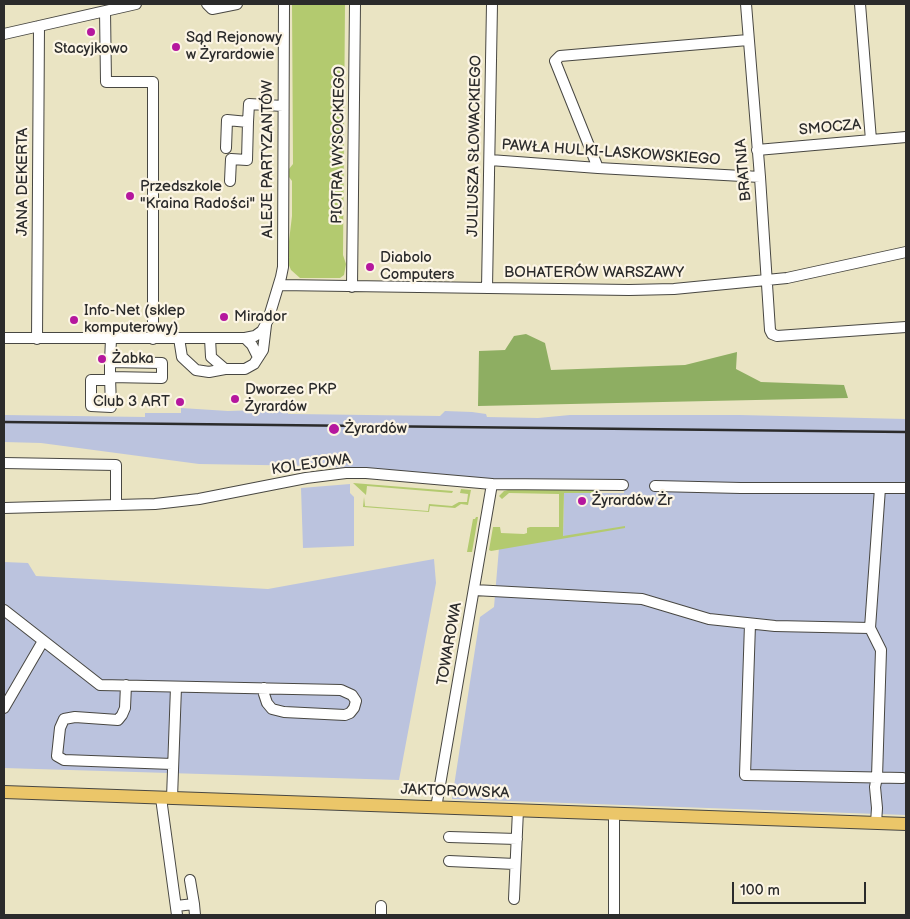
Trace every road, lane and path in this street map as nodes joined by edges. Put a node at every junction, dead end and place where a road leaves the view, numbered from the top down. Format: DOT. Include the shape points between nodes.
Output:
graph roads {
  1 [pos="131,4"];
  2 [pos="207,4"];
  3 [pos="237,4"];
  4 [pos="284,4"];
  5 [pos="356,4"];
  6 [pos="492,4"];
  7 [pos="746,4"];
  8 [pos="860,4"];
  9 [pos="115,6"];
  10 [pos="105,11"];
  11 [pos="39,26"];
  12 [pos="4,34"];
  13 [pos="748,40"];
  14 [pos="283,106"];
  15 [pos="248,122"];
  16 [pos="906,137"];
  17 [pos="871,140"];
  18 [pos="226,148"];
  19 [pos="757,150"];
  20 [pos="490,160"];
  21 [pos="598,168"];
  22 [pos="760,177"];
  23 [pos="230,181"];
  24 [pos="906,252"];
  25 [pos="767,281"];
  26 [pos="279,285"];
  27 [pos="352,287"];
  28 [pos="487,288"];
  29 [pos="266,324"];
  30 [pos="906,328"];
  31 [pos="4,338"];
  32 [pos="111,338"];
  33 [pos="153,338"];
  34 [pos="179,338"];
  35 [pos="210,338"];
  36 [pos="245,338"];
  37 [pos="37,339"];
  38 [pos="258,357"];
  39 [pos="110,362"];
  40 [pos="225,369"];
  41 [pos="4,463"];
  42 [pos="492,484"];
  43 [pos="655,486"];
  44 [pos="617,488"];
  45 [pos="880,488"];
  46 [pos="906,488"];
  47 [pos="116,504"];
  48 [pos="4,508"];
  49 [pos="474,590"];
  50 [pos="4,610"];
  51 [pos="750,624"];
  52 [pos="870,628"];
  53 [pos="43,641"];
  54 [pos="126,685"];
  55 [pos="176,686"];
  56 [pos="264,688"];
  57 [pos="4,708"];
  58 [pos="172,764"];
  59 [pos="877,777"];
  60 [pos="903,778"];
  61 [pos="4,792"];
  62 [pos="166,798"];
  63 [pos="436,808"];
  64 [pos="518,810"];
  65 [pos="614,814"];
  66 [pos="876,823"];
  67 [pos="906,824"];
  68 [pos="449,837"];
  69 [pos="517,839"];
  70 [pos="449,861"];
  71 [pos="516,864"];
  72 [pos="190,880"];
  73 [pos="514,899"];
  74 [pos="194,904"];
  75 [pos="176,911"];
  76 [pos="195,915"];
  77 [pos="614,915"];
  1 -- 9 [label="street"];
  2 -- 3 [label="street" via="212,9"];
  4 -- 14 [label="street, ALEJE PARTYZANTÓW"];
  5 -- 27 [label="street, PIOTRA WYSOCKIEGO"];
  6 -- 20 [label="street, JULIUSZA SŁOWACKIEGO"];
  7 -- 13 [label="street, BRATNIA"];
  8 -- 17 [label="street"];
  9 -- 10 [label="street"];
  10 -- 11 [label="street"];
  10 -- 33 [label="street" via="106,82 153,82"];
  11 -- 12 [label="street"];
  11 -- 37 [label="street, JANA DEKERTA"];
  13 -- 19 [label="street, BRATNIA"];
  13 -- 21 [label="street" via="560,56 555,61"];
  14 -- 15 [label="street" via="249,104"];
  14 -- 26 [label="street, ALEJE PARTYZANTÓW" via="282,267"];
  15 -- 18 [label="street" via="227,120"];
  15 -- 23 [label="street" via="247,160 231,159"];
  16 -- 17 [label="street, SMOCZA"];
  17 -- 19 [label="street, SMOCZA"];
  19 -- 22 [label="street, BRATNIA"];
  20 -- 21 [label="street, PAWŁA HULKI-LASKOWSKIEGO"];
  20 -- 28 [label="street, JULIUSZA SŁOWACKIEGO"];
  21 -- 22 [label="street, PAWŁA HULKI-LASKOWSKIEGO"];
  22 -- 25 [label="street, BRATNIA"];
  24 -- 25 [label="street, BOHATERÓW WARSZAWY"];
  25 -- 28 [label="street, BOHATERÓW WARSZAWY" via="674,289"];
  25 -- 30 [label="street, BRATNIA" via="770,330 777,336"];
  26 -- 27 [label="street, BOHATERÓW WARSZAWY"];
  26 -- 29 [label="street, ALEJE PARTYZANTÓW"];
  27 -- 28 [label="street, BOHATERÓW WARSZAWY"];
  29 -- 36 [label="street" via="259,334"];
  29 -- 38 [label="street, ALEJE PARTYZANTÓW" via="264,346"];
  31 -- 37 [label="street"];
  32 -- 33 [label="street"];
  32 -- 37 [label="street"];
  32 -- 39 [label="street"];
  33 -- 34 [label="street"];
  34 -- 35 [label="street"];
  34 -- 40 [label="street" via="182,356 193,368 202,372"];
  35 -- 36 [label="street"];
  35 -- 40 [label="street" via="211,356"];
  36 -- 38 [label="street"];
  38 -- 40 [label="street" via="248,369"];
  39 -- 39 [label="street" via="162,363 162,378 110,379"];
  41 -- 47 [label="street" via="116,465"];
  42 -- 44 [label="street, KOLEJOWA"];
  42 -- 47 [label="street, KOLEJOWA" via="346,473 186,500"];
  42 -- 49 [label="street, TOWAROWA"];
  43 -- 45 [label="street"];
  45 -- 46 [label="street"];
  45 -- 52 [label="street"];
  47 -- 48 [label="street, KOLEJOWA"];
  49 -- 51 [label="street" via="642,599 709,620"];
  49 -- 63 [label="street, TOWAROWA"];
  50 -- 53 [label="street"];
  51 -- 52 [label="street"];
  51 -- 59 [label="street" via="745,775"];
  52 -- 59 [label="street" via="881,650"];
  53 -- 54 [label="street" via="100,685"];
  53 -- 57 [label="street"];
  54 -- 55 [label="street"];
  54 -- 58 [label="street" via="125,708 118,720 64,719 56,756 64,760"];
  55 -- 56 [label="street"];
  55 -- 58 [label="street"];
  56 -- 56 [label="street" via="341,690 352,695 356,702 350,713 344,716 284,712 272,709 267,703"];
  58 -- 62 [label="street"];
  59 -- 60 [label="street"];
  59 -- 66 [label="street"];
  61 -- 62 [label="main road, JAKTOROWSKA"];
  62 -- 63 [label="main road, JAKTOROWSKA"];
  62 -- 75 [label="street"];
  63 -- 64 [label="main road, JAKTOROWSKA"];
  64 -- 65 [label="main road, JAKTOROWSKA"];
  64 -- 69 [label="street"];
  65 -- 66 [label="main road, JAKTOROWSKA"];
  65 -- 77 [label="street"];
  66 -- 67 [label="main road, JAKTOROWSKA"];
  68 -- 69 [label="street"];
  69 -- 71 [label="street"];
  70 -- 71 [label="street"];
  71 -- 73 [label="street"];
  72 -- 74 [label="street"];
  74 -- 75 [label="street"];
  74 -- 76 [label="street"];
}
